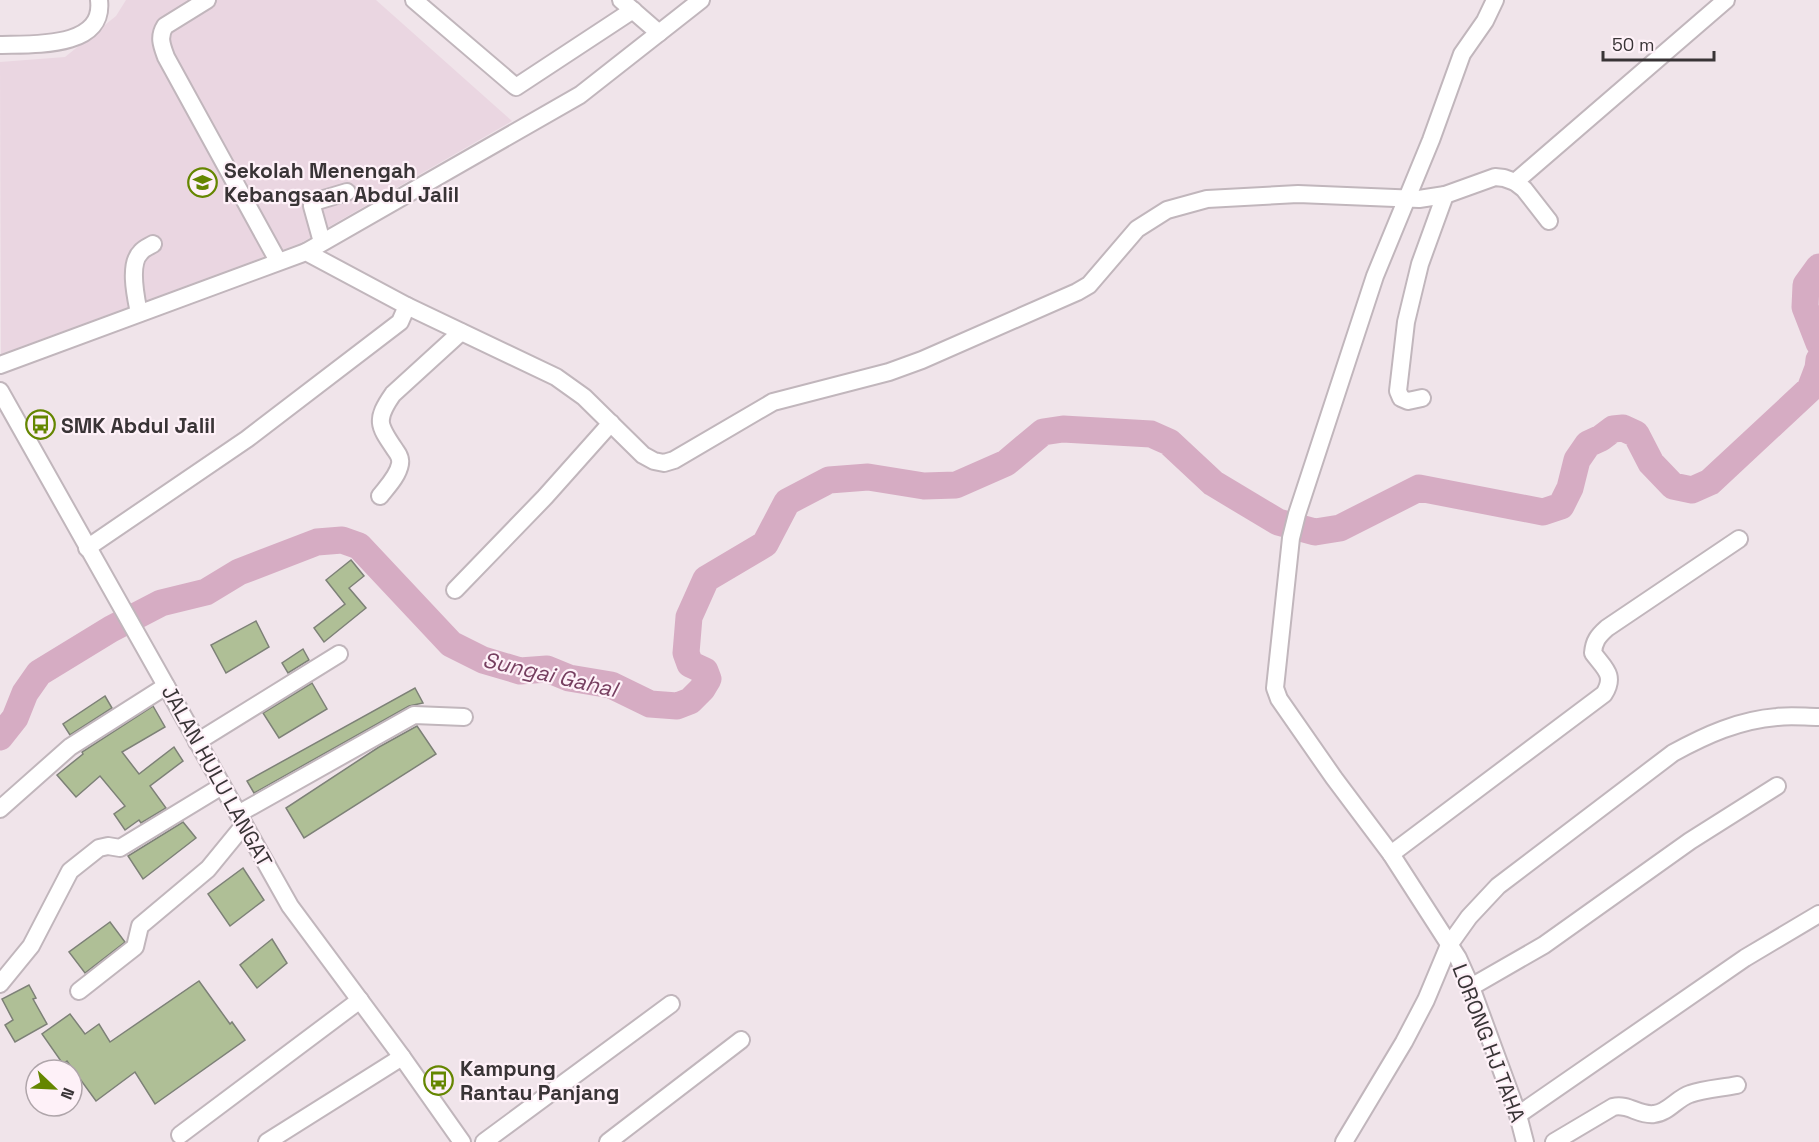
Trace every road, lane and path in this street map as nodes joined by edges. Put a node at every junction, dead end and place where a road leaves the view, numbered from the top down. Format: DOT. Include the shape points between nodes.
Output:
graph roads {
  1 [pos="99,0"];
  2 [pos="207,0"];
  3 [pos="414,0"];
  4 [pos="701,0"];
  5 [pos="1495,0"];
  6 [pos="1726,0"];
  7 [pos="627,5"];
  8 [pos="659,33"];
  9 [pos="0,45"];
  10 [pos="1515,182"];
  11 [pos="347,192"];
  12 [pos="1445,195"];
  13 [pos="1407,199"];
  14 [pos="1549,221"];
  15 [pos="322,242"];
  16 [pos="153,244"];
  17 [pos="306,252"];
  18 [pos="278,261"];
  19 [pos="407,306"];
  20 [pos="139,313"];
  21 [pos="461,332"];
  22 [pos="0,365"];
  23 [pos="0,391"];
  24 [pos="1422,398"];
  25 [pos="611,423"];
  26 [pos="380,496"];
  27 [pos="1739,539"];
  28 [pos="87,548"];
  29 [pos="455,590"];
  30 [pos="339,654"];
  31 [pos="166,686"];
  32 [pos="464,717"];
  33 [pos="1819,717"];
  34 [pos="198,742"];
  35 [pos="222,786"];
  36 [pos="1777,786"];
  37 [pos="0,809"];
  38 [pos="241,820"];
  39 [pos="1391,854"];
  40 [pos="1819,914"];
  41 [pos="1449,945"];
  42 [pos="0,984"];
  43 [pos="1471,987"];
  44 [pos="79,991"];
  45 [pos="360,1000"];
  46 [pos="671,1004"];
  47 [pos="741,1040"];
  48 [pos="402,1057"];
  49 [pos="1737,1085"];
  50 [pos="1518,1115"];
  51 [pos="180,1135"];
  52 [pos="267,1142"];
  53 [pos="462,1142"];
  54 [pos="484,1142"];
  55 [pos="608,1142"];
  56 [pos="1344,1142"];
  57 [pos="1525,1142"];
  58 [pos="1554,1142"];
  1 -- 9 [label="street" via="100,14 95,23 75,38 56,43"];
  2 -- 18 [label="street" via="165,26 161,43"];
  3 -- 7 [label="street" via="516,87"];
  4 -- 8 [label="street"];
  5 -- 13 [label="street, LORONG HJ TAHA" via="1462,54"];
  6 -- 10 [label="street"];
  7 -- 8 [label="street"];
  8 -- 15 [label="street" via="580,95"];
  10 -- 12 [label="street" via="1495,177"];
  10 -- 14 [label="street"];
  11 -- 15 [label="street" via="312,206"];
  12 -- 13 [label="street"];
  12 -- 24 [label="street" via="1420,264 1406,322 1398,391 1408,401"];
  13 -- 25 [label="street" via="1298,194 1207,199 1167,210 1137,229 1089,285 1077,292 889,372 772,402 674,460 654,461"];
  13 -- 39 [label="street, LORONG HJ TAHA" via="1376,276 1291,538 1275,688 1334,778"];
  15 -- 17 [label="street"];
  16 -- 20 [label="street" via="140,252 137,259 134,285"];
  17 -- 18 [label="street"];
  17 -- 19 [label="street"];
  18 -- 20 [label="street"];
  19 -- 21 [label="street"];
  19 -- 28 [label="street" via="400,322 247,439"];
  20 -- 22 [label="street"];
  21 -- 25 [label="street" via="556,377"];
  21 -- 26 [label="street" via="393,394 385,406 381,430 400,456 400,463"];
  23 -- 28 [label="street, JALAN HULU LANGAT"];
  25 -- 29 [label="street"];
  27 -- 39 [label="street" via="1598,636 1593,653 1610,680 1604,694"];
  28 -- 31 [label="street, JALAN HULU LANGAT"];
  30 -- 34 [label="street"];
  31 -- 34 [label="street, JALAN HULU LANGAT"];
  31 -- 37 [label="street" via="70,747"];
  32 -- 38 [label="street" via="414,715"];
  33 -- 41 [label="street" via="1778,717 1736,724 1672,753 1498,886"];
  34 -- 35 [label="street, JALAN HULU LANGAT"];
  35 -- 38 [label="street, JALAN HULU LANGAT"];
  35 -- 42 [label="street" via="120,848 99,849 73,868 31,946"];
  36 -- 43 [label="street" via="1544,945"];
  38 -- 44 [label="street" via="208,869 140,926 135,947"];
  38 -- 45 [label="street, JALAN HULU LANGAT" via="290,906"];
  39 -- 41 [label="street, LORONG HJ TAHA"];
  40 -- 50 [label="street" via="1745,958"];
  41 -- 43 [label="street, LORONG HJ TAHA"];
  41 -- 56 [label="street" via="1404,1042"];
  43 -- 50 [label="street, LORONG HJ TAHA"];
  45 -- 48 [label="street, JALAN HULU LANGAT"];
  45 -- 51 [label="street"];
  46 -- 54 [label="street"];
  47 -- 55 [label="street"];
  48 -- 52 [label="street"];
  48 -- 53 [label="street, JALAN HULU LANGAT"];
  49 -- 58 [label="street" via="1688,1094 1654,1114 1621,1105 1613,1107"];
  50 -- 57 [label="street, LORONG HJ TAHA"];
}
